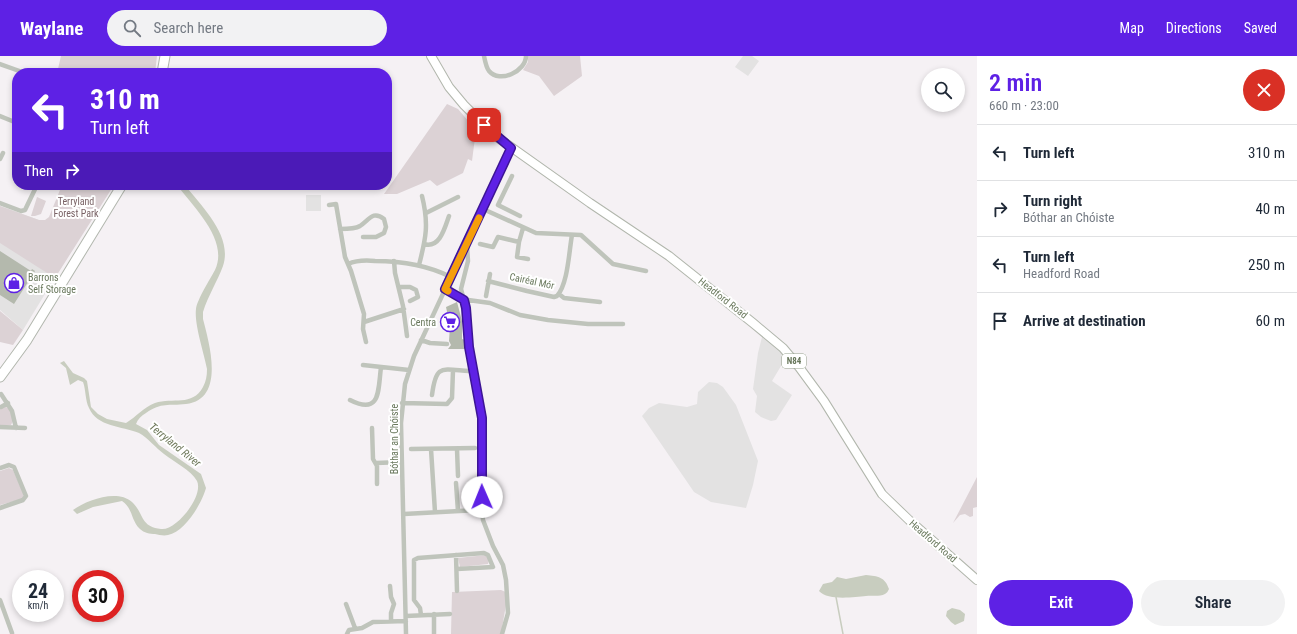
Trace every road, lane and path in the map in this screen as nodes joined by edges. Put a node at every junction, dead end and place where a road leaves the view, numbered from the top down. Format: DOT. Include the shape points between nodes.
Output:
graph roads {
  1 [pos="165,56"];
  2 [pos="431,56"];
  3 [pos="484,56"];
  4 [pos="526,56"];
  5 [pos="0,64"];
  6 [pos="12,68"];
  7 [pos="163,68"];
  8 [pos="0,116"];
  9 [pos="12,121"];
  10 [pos="511,148"];
  11 [pos="3,153"];
  12 [pos="0,159"];
  13 [pos="512,176"];
  14 [pos="35,190"];
  15 [pos="119,190"];
  16 [pos="422,196"];
  17 [pos="458,197"];
  18 [pos="0,203"];
  19 [pos="329,205"];
  20 [pos="501,206"];
  21 [pos="483,209"];
  22 [pos="426,213"];
  23 [pos="497,215"];
  24 [pos="449,216"];
  25 [pos="520,216"];
  26 [pos="523,228"];
  27 [pos="340,229"];
  28 [pos="370,230"];
  29 [pos="572,235"];
  30 [pos="370,236"];
  31 [pos="363,237"];
  32 [pos="519,242"];
  33 [pos="424,244"];
  34 [pos="467,244"];
  35 [pos="480,244"];
  36 [pos="528,259"];
  37 [pos="394,261"];
  38 [pos="348,264"];
  39 [pos="419,265"];
  40 [pos="646,271"];
  41 [pos="490,274"];
  42 [pos="451,277"];
  43 [pos="488,281"];
  44 [pos="398,287"];
  45 [pos="445,289"];
  46 [pos="559,294"];
  47 [pos="486,296"];
  48 [pos="464,300"];
  49 [pos="410,301"];
  50 [pos="600,302"];
  51 [pos="404,309"];
  52 [pos="364,322"];
  53 [pos="623,324"];
  54 [pos="407,336"];
  55 [pos="421,340"];
  56 [pos="366,342"];
  57 [pos="447,344"];
  58 [pos="363,365"];
  59 [pos="382,367"];
  60 [pos="409,370"];
  61 [pos="453,370"];
  62 [pos="469,372"];
  63 [pos="0,377"];
  64 [pos="1,394"];
  65 [pos="432,396"];
  66 [pos="350,400"];
  67 [pos="8,403"];
  68 [pos="402,403"];
  69 [pos="1,407"];
  70 [pos="0,427"];
  71 [pos="16,428"];
  72 [pos="25,428"];
  73 [pos="372,428"];
  74 [pos="457,448"];
  75 [pos="475,448"];
  76 [pos="410,449"];
  77 [pos="431,449"];
  78 [pos="402,462"];
  79 [pos="376,463"];
  80 [pos="0,468"];
  81 [pos="458,476"];
  82 [pos="456,483"];
  83 [pos="377,484"];
  84 [pos="0,508"];
  85 [pos="478,510"];
  86 [pos="458,511"];
  87 [pos="435,512"];
  88 [pos="404,514"];
  89 [pos="456,555"];
  90 [pos="456,569"];
  91 [pos="977,580"];
  92 [pos="390,586"];
  93 [pos="457,591"];
  94 [pos="0,600"];
  95 [pos="346,604"];
  96 [pos="434,614"];
  97 [pos="450,614"];
  98 [pos="421,615"];
  99 [pos="406,618"];
  100 [pos="391,621"];
  101 [pos="355,628"];
  102 [pos="12,634"];
  103 [pos="347,634"];
  104 [pos="406,634"];
  105 [pos="434,634"];
  106 [pos="502,634"];
  1 -- 7 [label="highway"];
  2 -- 10 [label="main road, Headford Road / N84" via="449,87 464,105"];
  3 -- 4 [label="street" via="488,70 500,76 519,69 525,63"];
  5 -- 6 [label="street"];
  8 -- 9 [label="street"];
  10 -- 21 [label="street, Bóthar an Chóiste"];
  10 -- 91 [label="main road, Headford Road / N84" via="669,256 783,348 824,401 882,494"];
  11 -- 12 [label="street"];
  13 -- 20 [label="street" via="498,205"];
  14 -- 18 [label="street" via="25,210 21,211"];
  15 -- 63 [label="highway" via="27,340"];
  16 -- 22 [label="street"];
  17 -- 22 [label="street"];
  19 -- 27 [label="street" via="336,204"];
  20 -- 23 [label="street"];
  20 -- 25 [label="street"];
  21 -- 23 [label="street"];
  21 -- 34 [label="street, Bóthar an Chóiste"];
  22 -- 33 [label="street" via="427,229"];
  23 -- 26 [label="street"];
  24 -- 33 [label="street" via="437,242 431,246"];
  26 -- 29 [label="street" via="538,234"];
  26 -- 32 [label="street, Cairéal Mór"];
  27 -- 30 [label="street" via="358,227 369,217 378,215 386,224 386,231 381,236"];
  27 -- 38 [label="street"];
  28 -- 30 [label="street"];
  29 -- 40 [label="street" via="581,235 612,264"];
  29 -- 46 [label="street, Cairéal Mór"];
  30 -- 31 [label="street"];
  32 -- 35 [label="street" via="498,237 493,248"];
  32 -- 36 [label="street, Cairéal Mór" via="517,257"];
  33 -- 39 [label="street"];
  34 -- 42 [label="street, Bóthar an Chóiste"];
  34 -- 48 [label="street" via="468,260 461,284"];
  37 -- 38 [label="street" via="358,260"];
  37 -- 39 [label="street"];
  37 -- 44 [label="street"];
  38 -- 52 [label="street" via="364,314"];
  39 -- 42 [label="street"];
  41 -- 43 [label="street"];
  42 -- 45 [label="street, Bóthar an Chóiste"];
  43 -- 46 [label="street, Cairéal Mór" via="554,297"];
  43 -- 47 [label="street"];
  44 -- 49 [label="street" via="416,290 418,297"];
  44 -- 51 [label="street"];
  45 -- 48 [label="street"];
  45 -- 55 [label="street, Bóthar an Chóiste"];
  46 -- 50 [label="street" via="564,298"];
  48 -- 53 [label="street" via="490,303 520,315 548,320"];
  48 -- 106 [label="street" via="469,347 482,418 483,520 503,565 508,593 508,613"];
  51 -- 52 [label="street"];
  51 -- 54 [label="street"];
  52 -- 56 [label="street"];
  55 -- 57 [label="street"];
  55 -- 60 [label="street, Bóthar an Chóiste"];
  58 -- 59 [label="street"];
  59 -- 60 [label="street"];
  59 -- 66 [label="street" via="378,395 374,402 364,406"];
  60 -- 68 [label="street, Bóthar an Chóiste"];
  61 -- 62 [label="street"];
  61 -- 65 [label="street" via="444,370 436,374"];
  61 -- 68 [label="street" via="452,398 447,404"];
  64 -- 67 [label="street"];
  67 -- 69 [label="street"];
  67 -- 71 [label="street"];
  68 -- 78 [label="street, Bóthar an Chóiste"];
  70 -- 71 [label="street"];
  71 -- 72 [label="street"];
  73 -- 79 [label="street" via="373,459"];
  74 -- 75 [label="street"];
  74 -- 77 [label="street"];
  74 -- 81 [label="street"];
  76 -- 77 [label="street"];
  77 -- 87 [label="street"];
  78 -- 79 [label="street"];
  78 -- 88 [label="street, Bóthar an Chóiste"];
  79 -- 83 [label="street"];
  80 -- 84 [label="street" via="9,465 14,467 26,496 23,500"];
  82 -- 86 [label="street"];
  85 -- 86 [label="street"];
  86 -- 87 [label="street"];
  87 -- 88 [label="street"];
  88 -- 99 [label="street, Bóthar an Chóiste"];
  89 -- 90 [label="street"];
  89 -- 90 [label="street" via="486,553 491,558 493,567"];
  89 -- 98 [label="street" via="414,560 414,600 420,608"];
  90 -- 93 [label="street"];
  92 -- 100 [label="street" via="394,604"];
  94 -- 102 [label="street"];
  95 -- 101 [label="street"];
  96 -- 97 [label="street"];
  96 -- 98 [label="street"];
  96 -- 105 [label="street"];
  98 -- 99 [label="street"];
  99 -- 100 [label="street"];
  99 -- 104 [label="street, Bóthar an Chóiste"];
  100 -- 101 [label="street" via="372,622 362,628"];
  101 -- 103 [label="street"];
}
